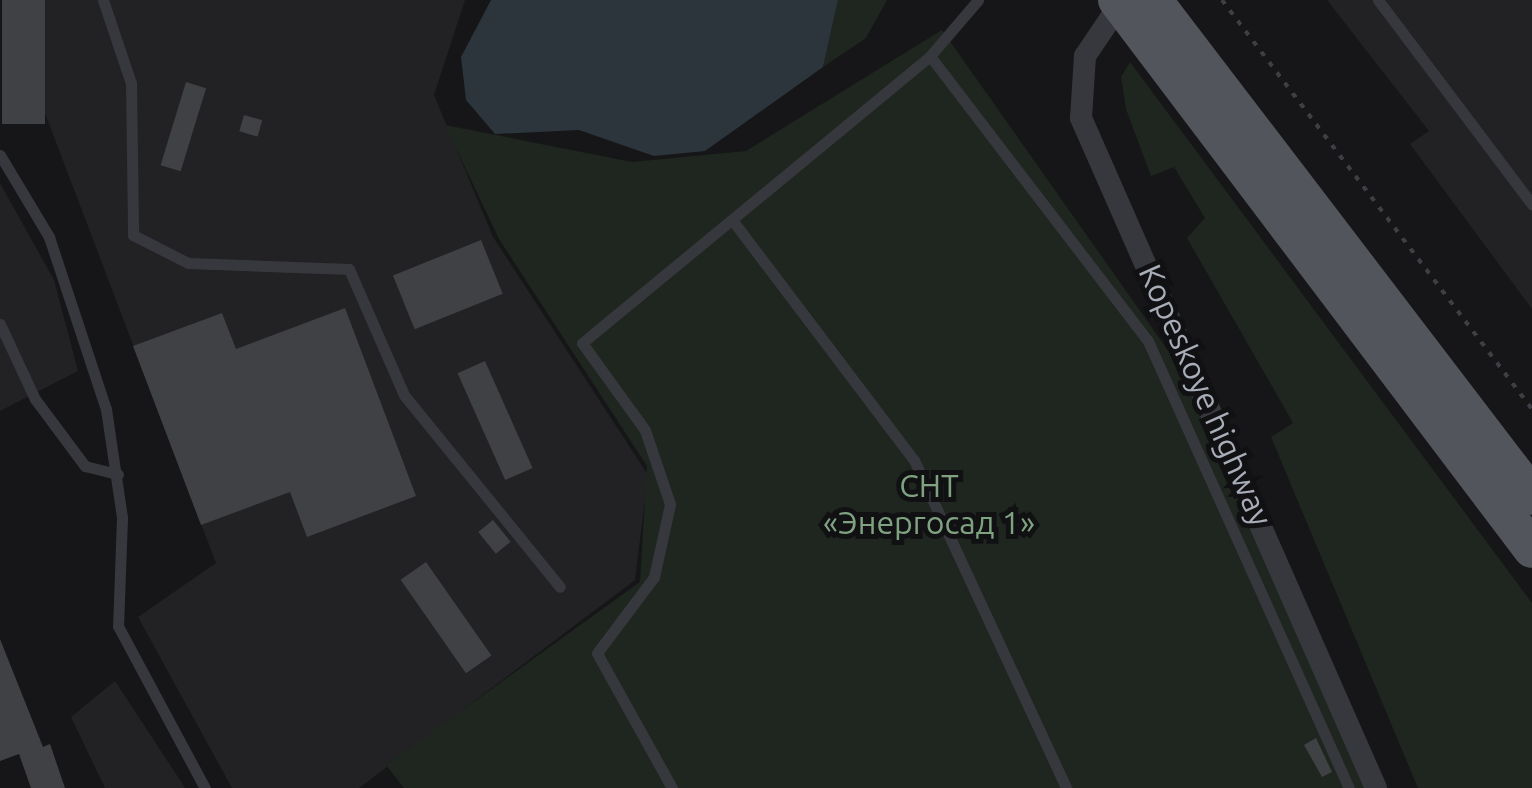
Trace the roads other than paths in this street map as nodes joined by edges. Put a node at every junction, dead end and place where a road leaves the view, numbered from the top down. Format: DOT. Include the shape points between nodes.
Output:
graph roads {
  1 [pos="103,0"];
  2 [pos="978,0"];
  3 [pos="1378,0"];
  4 [pos="1130,2"];
  5 [pos="930,56"];
  6 [pos="0,155"];
  7 [pos="1532,204"];
  8 [pos="732,221"];
  9 [pos="0,324"];
  10 [pos="118,474"];
  11 [pos="1532,496"];
  12 [pos="1532,549"];
  13 [pos="560,588"];
  14 [pos="205,788"];
  15 [pos="672,788"];
  16 [pos="1066,788"];
  17 [pos="1349,788"];
  18 [pos="1376,788"];
  1 -- 13 [label="lane" via="131,83 133,235 188,262 349,269 404,394"];
  2 -- 5 [label="lane"];
  3 -- 7 [label="lane"];
  4 -- 11 [label="main road"];
  4 -- 12 [label="main road"];
  4 -- 18 [label="street, Kopeskoye highway" via="1085,56 1081,118"];
  5 -- 8 [label="lane"];
  5 -- 17 [label="lane" via="1148,342"];
  6 -- 10 [label="lane" via="50,237 74,295"];
  8 -- 15 [label="lane" via="582,343 645,430 670,504 654,577 596,654"];
  8 -- 16 [label="lane" via="914,460"];
  9 -- 10 [label="lane" via="36,399 85,466"];
  10 -- 14 [label="lane" via="118,626"];
}
